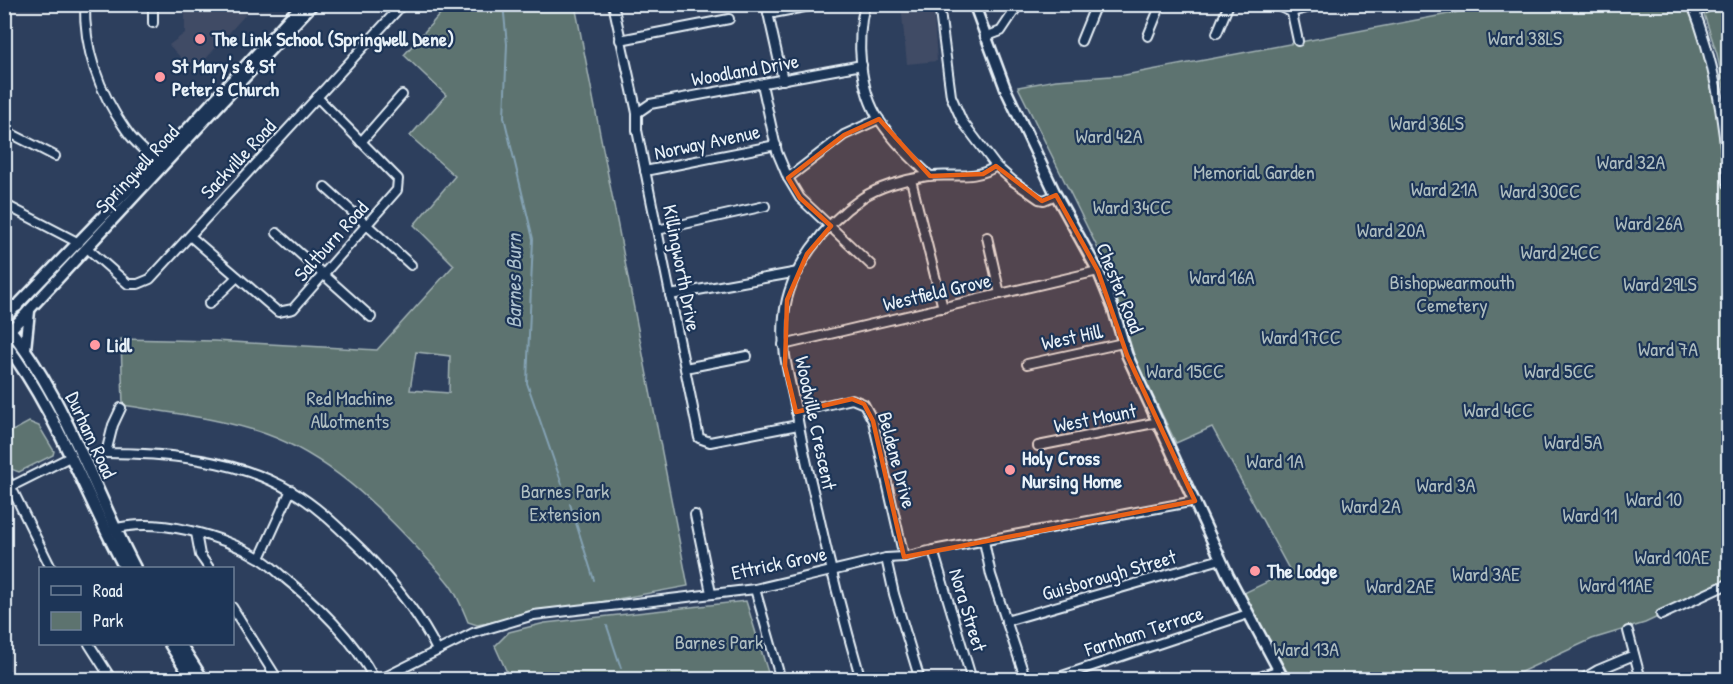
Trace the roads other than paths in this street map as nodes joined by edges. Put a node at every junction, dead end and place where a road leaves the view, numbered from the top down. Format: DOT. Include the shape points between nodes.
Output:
graph roads {
  1 [pos="85,4"];
  2 [pos="153,4"];
  3 [pos="302,4"];
  4 [pos="313,4"];
  5 [pos="403,4"];
  6 [pos="614,4"];
  7 [pos="766,4"];
  8 [pos="865,4"];
  9 [pos="939,4"];
  10 [pos="974,4"];
  11 [pos="1019,4"];
  12 [pos="1096,4"];
  13 [pos="1161,4"];
  14 [pos="1229,4"];
  15 [pos="1274,4"];
  16 [pos="1323,4"];
  17 [pos="1714,4"];
  18 [pos="810,6"];
  19 [pos="1291,8"];
  20 [pos="1694,8"];
  21 [pos="768,14"];
  22 [pos="729,19"];
  23 [pos="153,23"];
  24 [pos="1217,33"];
  25 [pos="1148,36"];
  26 [pos="985,37"];
  27 [pos="620,40"];
  28 [pos="1081,41"];
  29 [pos="1298,41"];
  30 [pos="862,65"];
  31 [pos="783,80"];
  32 [pos="762,84"];
  33 [pos="402,95"];
  34 [pos="317,97"];
  35 [pos="637,113"];
  36 [pos="879,119"];
  37 [pos="4,130"];
  38 [pos="361,142"];
  39 [pos="776,145"];
  40 [pos="55,156"];
  41 [pos="159,164"];
  42 [pos="996,166"];
  43 [pos="645,171"];
  44 [pos="930,176"];
  45 [pos="788,178"];
  46 [pos="911,180"];
  47 [pos="1728,184"];
  48 [pos="325,187"];
  49 [pos="1056,195"];
  50 [pos="4,204"];
  51 [pos="765,206"];
  52 [pos="366,226"];
  53 [pos="831,226"];
  54 [pos="657,230"];
  55 [pos="278,233"];
  56 [pos="190,236"];
  57 [pos="987,237"];
  58 [pos="83,246"];
  59 [pos="411,265"];
  60 [pos="871,265"];
  61 [pos="798,272"];
  62 [pos="1098,272"];
  63 [pos="324,274"];
  64 [pos="237,278"];
  65 [pos="1000,294"];
  66 [pos="670,295"];
  67 [pos="209,304"];
  68 [pos="4,306"];
  69 [pos="17,306"];
  70 [pos="943,308"];
  71 [pos="29,311"];
  72 [pos="371,317"];
  73 [pos="6,327"];
  74 [pos="4,342"];
  75 [pos="1123,343"];
  76 [pos="783,345"];
  77 [pos="25,350"];
  78 [pos="4,356"];
  79 [pos="747,356"];
  80 [pos="17,360"];
  81 [pos="1027,364"];
  82 [pos="685,368"];
  83 [pos="121,408"];
  84 [pos="796,412"];
  85 [pos="1159,422"];
  86 [pos="798,424"];
  87 [pos="1038,446"];
  88 [pos="80,452"];
  89 [pos="70,457"];
  90 [pos="4,473"];
  91 [pos="8,488"];
  92 [pos="291,490"];
  93 [pos="1195,501"];
  94 [pos="695,515"];
  95 [pos="114,529"];
  96 [pos="196,533"];
  97 [pos="984,541"];
  98 [pos="933,550"];
  99 [pos="904,557"];
  100 [pos="260,558"];
  101 [pos="886,558"];
  102 [pos="1221,560"];
  103 [pos="50,567"];
  104 [pos="125,567"];
  105 [pos="134,567"];
  106 [pos="208,567"];
  107 [pos="831,569"];
  108 [pos="1728,585"];
  109 [pos="755,589"];
  110 [pos="711,593"];
  111 [pos="234,610"];
  112 [pos="1248,614"];
  113 [pos="1661,615"];
  114 [pos="1006,621"];
  115 [pos="1628,631"];
  116 [pos="89,645"];
  117 [pos="171,645"];
  118 [pos="181,645"];
  119 [pos="437,650"];
  120 [pos="1634,655"];
  121 [pos="1279,670"];
  122 [pos="112,680"];
  123 [pos="193,680"];
  124 [pos="203,680"];
  125 [pos="278,680"];
  126 [pos="377,680"];
  127 [pos="781,680"];
  128 [pos="861,680"];
  129 [pos="920,680"];
  130 [pos="972,680"];
  131 [pos="1026,680"];
  132 [pos="1050,680"];
  133 [pos="1252,680"];
  134 [pos="1284,680"];
  135 [pos="1581,680"];
  136 [pos="1641,680"];
  1 -- 41 [label="street" via="90,56 97,80 127,132"];
  2 -- 23 [label="street"];
  3 -- 41 [label="main road, Springwell Road"];
  4 -- 41 [label="main road, Springwell Road"];
  5 -- 34 [label="street, Sackville Road"];
  6 -- 27 [label="street, Killingworth Drive"];
  7 -- 21 [label="street"];
  8 -- 30 [label="street" via="860,37"];
  9 -- 42 [label="street" via="953,103"];
  10 -- 26 [label="main road, Chester Road"];
  11 -- 26 [label="street" via="1001,31"];
  12 -- 28 [label="street"];
  13 -- 25 [label="street"];
  14 -- 24 [label="street"];
  15 -- 19 [label="street"];
  16 -- 19 [label="street"];
  17 -- 20 [label="street"];
  18 -- 21 [label="street"];
  19 -- 29 [label="street"];
  20 -- 47 [label="street" via="1709,58"];
  21 -- 31 [label="street"];
  22 -- 27 [label="street"];
  26 -- 49 [label="main road, Chester Road"];
  27 -- 35 [label="street, Killingworth Drive"];
  30 -- 31 [label="street, Woodland Drive"];
  30 -- 36 [label="street" via="863,80"];
  31 -- 32 [label="street, Woodland Drive"];
  32 -- 35 [label="street, Woodland Drive" via="650,104"];
  32 -- 39 [label="street"];
  33 -- 38 [label="street"];
  34 -- 38 [label="street, Saltburn Road"];
  34 -- 56 [label="street, Sackville Road"];
  35 -- 43 [label="street, Killingworth Drive"];
  36 -- 44 [label="street" via="902,150"];
  36 -- 45 [label="street" via="844,135"];
  37 -- 40 [label="street"];
  38 -- 52 [label="street, Saltburn Road" via="398,179 397,190"];
  39 -- 43 [label="street, Norway Avenue"];
  39 -- 45 [label="street"];
  41 -- 58 [label="main road, Springwell Road"];
  42 -- 44 [label="street, Woodville Crescent" via="982,174"];
  42 -- 49 [label="street" via="1039,199"];
  43 -- 54 [label="street, Killingworth Drive"];
  44 -- 46 [label="street, Woodville Crescent"];
  45 -- 53 [label="street" via="800,198"];
  46 -- 53 [label="street, Woodville Crescent" via="863,197"];
  46 -- 70 [label="street"];
  48 -- 52 [label="street"];
  49 -- 62 [label="main road, Chester Road"];
  50 -- 58 [label="street, Sackville Road"];
  51 -- 54 [label="street"];
  52 -- 59 [label="street"];
  52 -- 63 [label="street, Saltburn Road"];
  53 -- 60 [label="street"];
  53 -- 61 [label="street, Woodville Crescent" via="807,254"];
  54 -- 66 [label="street, Killingworth Drive"];
  55 -- 63 [label="street"];
  56 -- 58 [label="street, Sackville Road" via="150,279 138,284 128,284"];
  56 -- 64 [label="street, Saltburn Road"];
  57 -- 65 [label="street"];
  58 -- 69 [label="main road, Springwell Road"];
  58 -- 71 [label="main road, Springwell Road"];
  61 -- 66 [label="street"];
  61 -- 76 [label="street, Woodville Crescent" via="787,300"];
  62 -- 65 [label="street, Westfield Grove"];
  62 -- 75 [label="main road, Chester Road"];
  63 -- 64 [label="street, Saltburn Road" via="292,309 278,312"];
  63 -- 72 [label="street"];
  64 -- 67 [label="street"];
  65 -- 70 [label="street, Westfield Grove"];
  66 -- 82 [label="street, Killingworth Drive"];
  68 -- 69 [label="highway"];
  69 -- 73 [label="main road, Springwell Road"];
  70 -- 76 [label="street, Westfield Grove"];
  71 -- 73 [label="main road, Springwell Road"];
  71 -- 77 [label="highway"];
  73 -- 77 [label="highway, Durham Road"];
  74 -- 80 [label="highway, Durham Road"];
  75 -- 81 [label="street, West Hill"];
  75 -- 85 [label="main road, Chester Road"];
  76 -- 84 [label="street, Woodville Crescent"];
  77 -- 88 [label="highway, Durham Road"];
  78 -- 80 [label="highway"];
  79 -- 82 [label="street"];
  80 -- 89 [label="highway, Durham Road"];
  82 -- 86 [label="street, Killingworth Drive" via="699,438 711,442"];
  83 -- 92 [label="street" via="106,453 151,453 212,462"];
  84 -- 86 [label="street, Woodville Crescent"];
  84 -- 99 [label="street, Beldene Drive" via="852,399 864,404 873,421"];
  85 -- 87 [label="street, West Mount"];
  85 -- 93 [label="main road, Chester Road"];
  86 -- 107 [label="street, Woodville Crescent"];
  88 -- 89 [label="highway"];
  88 -- 95 [label="highway, Durham Road"];
  89 -- 91 [label="street"];
  89 -- 104 [label="highway, Durham Road"];
  90 -- 91 [label="street"];
  91 -- 103 [label="street"];
  92 -- 100 [label="street"];
  92 -- 119 [label="street" via="330,518 381,570 405,597"];
  93 -- 97 [label="street, Ettrick Grove"];
  93 -- 102 [label="main road, Chester Road"];
  94 -- 110 [label="street"];
  95 -- 96 [label="street" via="141,525"];
  95 -- 105 [label="highway, Durham Road"];
  96 -- 100 [label="street"];
  96 -- 106 [label="street" via="200,555"];
  97 -- 98 [label="street, Ettrick Grove"];
  97 -- 114 [label="street"];
  98 -- 99 [label="street, Ettrick Grove"];
  98 -- 130 [label="street, Nora Street"];
  99 -- 101 [label="street, Ettrick Grove"];
  100 -- 126 [label="street" via="320,610 354,647"];
  101 -- 107 [label="street, Ettrick Grove"];
  101 -- 129 [label="street"];
  102 -- 112 [label="main road, Chester Road"];
  102 -- 114 [label="street, Guisborough Street"];
  107 -- 109 [label="street, Ettrick Grove"];
  107 -- 128 [label="street, Woodville Crescent"];
  108 -- 113 [label="street"];
  109 -- 110 [label="street, Ettrick Grove"];
  109 -- 127 [label="street"];
  110 -- 119 [label="street, Ettrick Grove" via="534,615 473,633"];
  111 -- 125 [label="street"];
  112 -- 121 [label="main road, Chester Road"];
  112 -- 132 [label="street, Farnham Terrace"];
  114 -- 131 [label="street"];
  115 -- 120 [label="street"];
  116 -- 122 [label="street"];
  117 -- 123 [label="highway"];
  118 -- 124 [label="highway"];
  119 -- 126 [label="street, Ettrick Grove"];
  120 -- 135 [label="street"];
  120 -- 136 [label="street"];
  121 -- 133 [label="street"];
  121 -- 134 [label="main road, Chester Road"];
}
